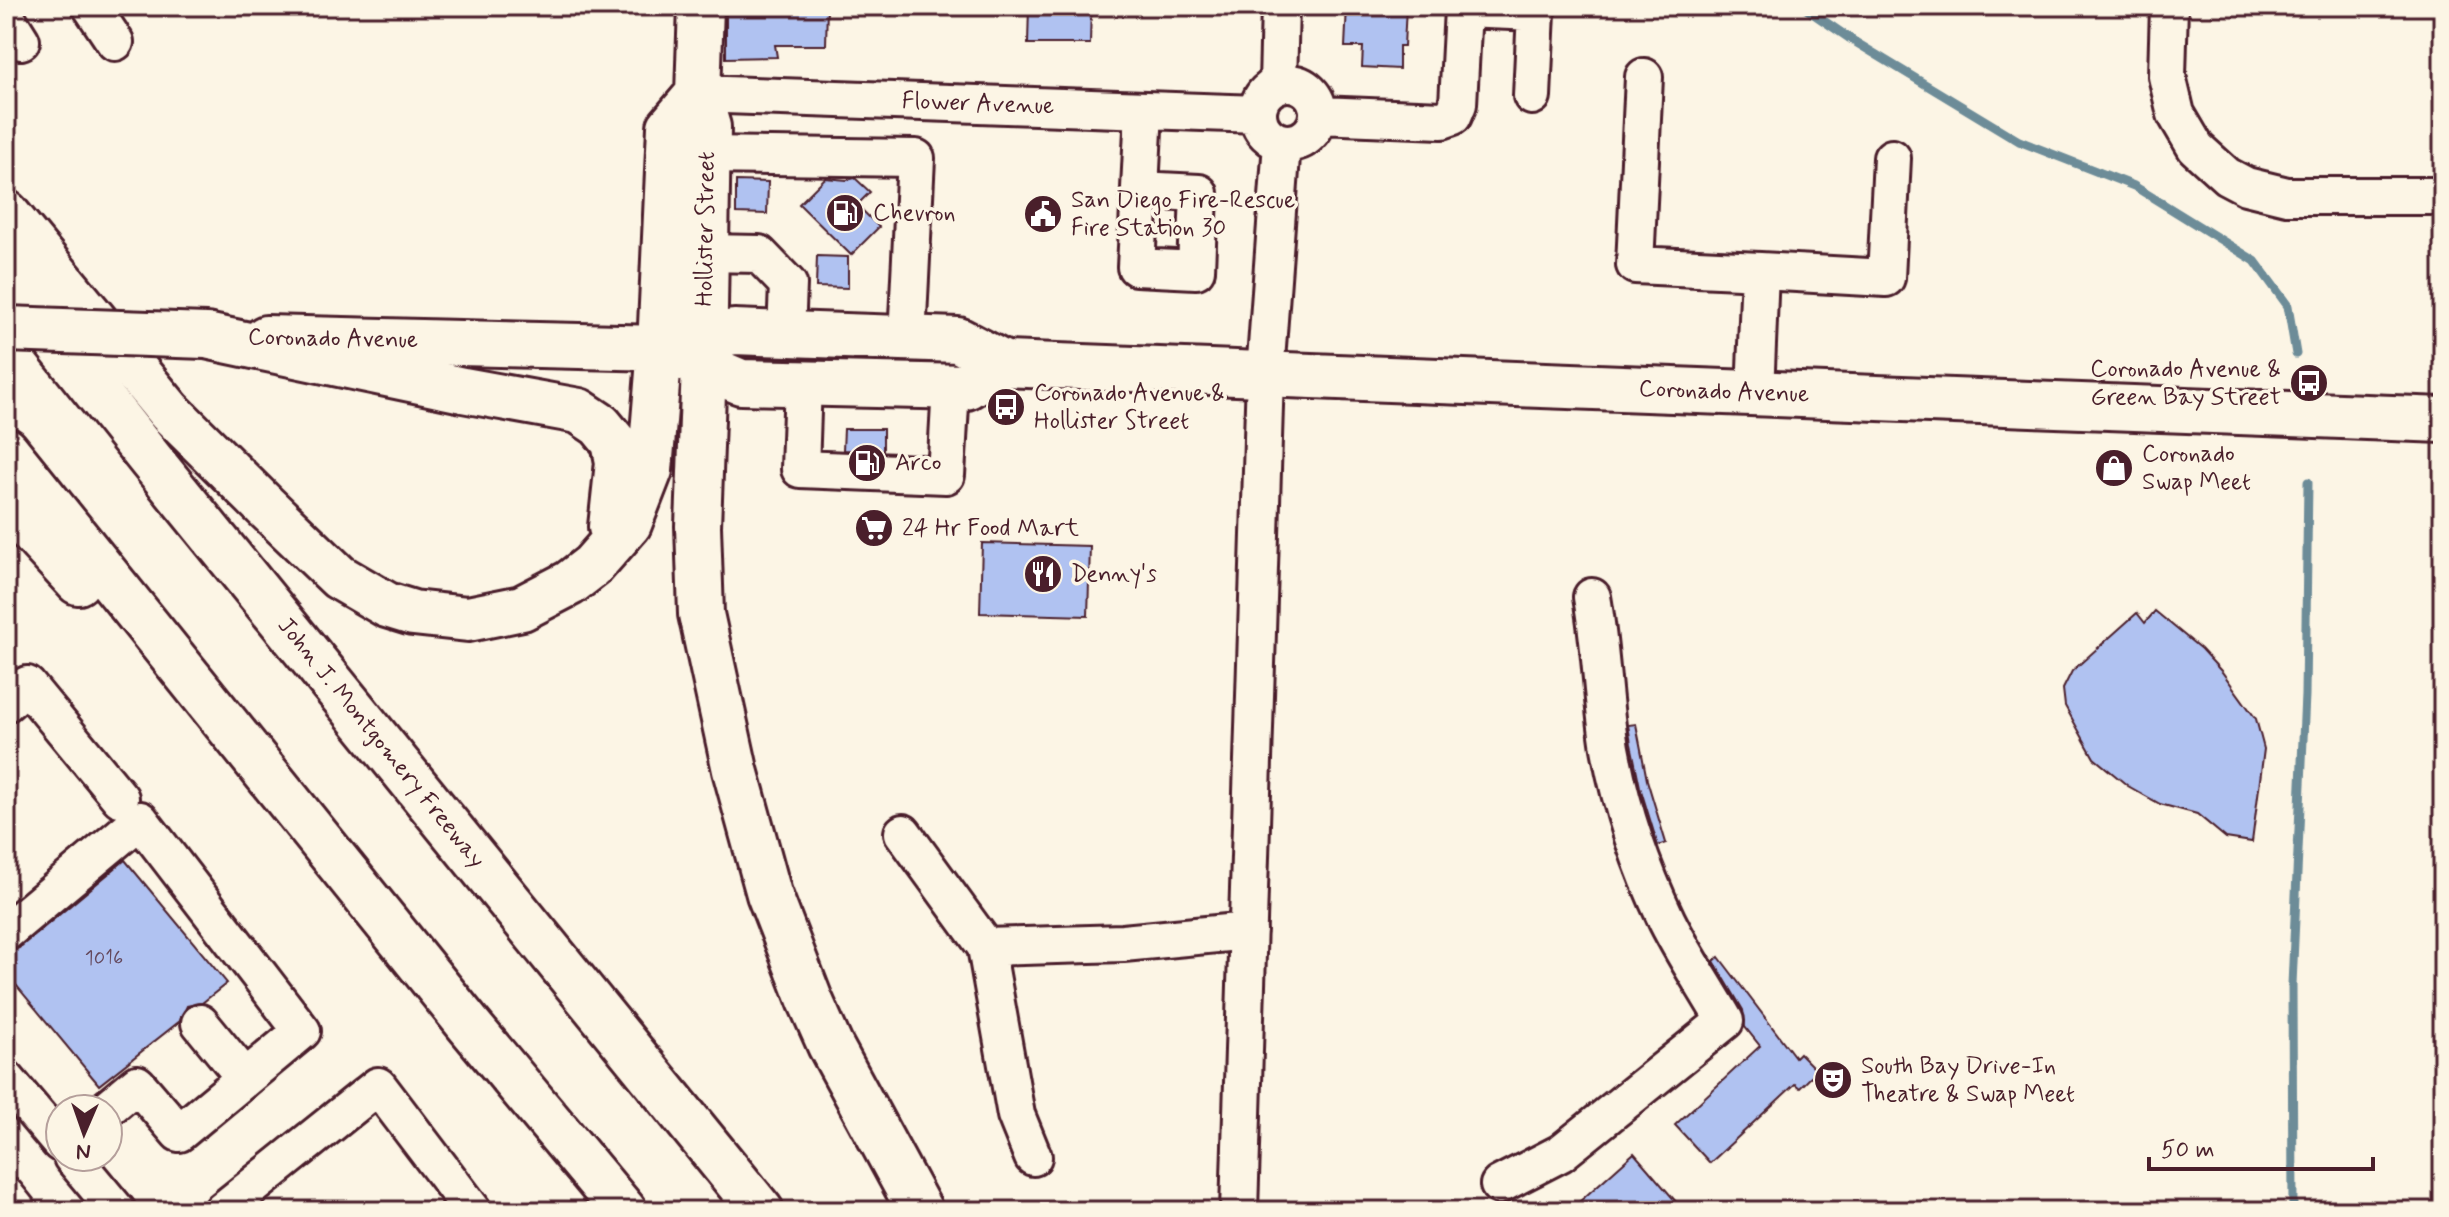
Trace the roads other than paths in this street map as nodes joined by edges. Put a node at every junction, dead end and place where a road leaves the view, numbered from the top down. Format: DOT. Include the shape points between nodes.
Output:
graph roads {
  1 [pos="91,6"];
  2 [pos="701,6"];
  3 [pos="1280,6"];
  4 [pos="2169,6"];
  5 [pos="115,42"];
  6 [pos="1644,77"];
  7 [pos="1278,84"];
  8 [pos="698,94"];
  9 [pos="1532,96"];
  10 [pos="1144,110"];
  11 [pos="1258,114"];
  12 [pos="1319,115"];
  13 [pos="1282,143"];
  14 [pos="707,155"];
  15 [pos="1892,158"];
  16 [pos="1140,190"];
  17 [pos="2443,196"];
  18 [pos="6,213"];
  19 [pos="705,253"];
  20 [pos="6,270"];
  21 [pos="1760,271"];
  22 [pos="6,329"];
  23 [pos="786,334"];
  24 [pos="206,336"];
  25 [pos="907,338"];
  26 [pos="660,348"];
  27 [pos="704,352"];
  28 [pos="1004,364"];
  29 [pos="1265,374"];
  30 [pos="803,382"];
  31 [pos="951,387"];
  32 [pos="1755,393"];
  33 [pos="2443,420"];
  34 [pos="6,450"];
  35 [pos="6,504"];
  36 [pos="610,546"];
  37 [pos="1592,597"];
  38 [pos="6,703"];
  39 [pos="120,798"];
  40 [pos="903,833"];
  41 [pos="333,856"];
  42 [pos="1248,931"];
  43 [pos="6,932"];
  44 [pos="986,947"];
  45 [pos="200,1023"];
  46 [pos="245,1078"];
  47 [pos="6,1079"];
  48 [pos="124,1095"];
  49 [pos="44,1124"];
  50 [pos="1033,1157"];
  51 [pos="85,1173"];
  52 [pos="1499,1185"];
  53 [pos="6,1196"];
  54 [pos="18,1211"];
  55 [pos="117,1211"];
  56 [pos="222,1211"];
  57 [pos="473,1211"];
  58 [pos="624,1211"];
  59 [pos="761,1211"];
  60 [pos="920,1211"];
  61 [pos="1239,1211"];
  1 -- 5 [label="street"];
  2 -- 8 [label="main road, Hollister Street"];
  3 -- 7 [label="street"];
  4 -- 17 [label="street" via="2167,76 2176,114 2210,163 2227,176 2287,196"];
  6 -- 21 [label="street" via="1635,265"];
  7 -- 11 [label="street" via="1263,96"];
  7 -- 12 [label="street" via="1306,89"];
  8 -- 10 [label="street, Flower Avenue"];
  8 -- 14 [label="main road, Hollister Street" via="708,127"];
  8 -- 26 [label="main road, Hollister Street" via="670,127"];
  9 -- 12 [label="street" via="1536,12 1463,9 1453,116 1442,120"];
  10 -- 11 [label="street, Flower Avenue"];
  10 -- 16 [label="street"];
  11 -- 13 [label="street" via="1264,132"];
  12 -- 13 [label="street" via="1302,141"];
  13 -- 29 [label="street"];
  14 -- 19 [label="main road, Hollister Street"];
  14 -- 25 [label="street" via="916,158"];
  15 -- 21 [label="street" via="1886,278"];
  18 -- 36 [label="main road, Hollister Street" via="169,411 339,577 362,593 413,613 468,619 495,615 559,591"];
  19 -- 23 [label="street" via="759,254 788,284"];
  19 -- 27 [label="main road, Hollister Street"];
  20 -- 59 [label="main road, John J. Montgomery Freeway" via="141,448"];
  21 -- 32 [label="street"];
  22 -- 24 [label="main road, Coronado Avenue, bridge"];
  23 -- 25 [label="main road, Coronado Avenue"];
  23 -- 27 [label="main road, Coronado Avenue" via="734,332"];
  24 -- 26 [label="main road, Coronado Avenue"];
  24 -- 36 [label="main road" via="579,411 614,442 618,462"];
  25 -- 28 [label="main road, Coronado Avenue" via="958,340"];
  26 -- 27 [label="main road, Coronado Avenue"];
  26 -- 36 [label="main road, Hollister Street" via="650,470 629,524"];
  27 -- 30 [label="main road, Coronado Avenue" via="741,382"];
  27 -- 60 [label="main road, Hollister Street" via="698,526 701,614 735,770 769,894 810,1000"];
  28 -- 29 [label="main road, Coronado Avenue"];
  28 -- 31 [label="main road, Coronado Avenue" via="966,387"];
  29 -- 32 [label="main road, Coronado Avenue"];
  29 -- 42 [label="street"];
  30 -- 31 [label="main road, Coronado Avenue"];
  30 -- 31 [label="street" via="800,469 946,475"];
  32 -- 33 [label="main road, Coronado Avenue"];
  34 -- 41 [label="main road"];
  35 -- 41 [label="main road"];
  37 -- 52 [label="street" via="1610,746 1625,810 1668,923 1725,1021 1561,1153"];
  38 -- 39 [label="street" via="27,685"];
  40 -- 44 [label="street"];
  41 -- 58 [label="main road"];
  42 -- 44 [label="street" via="1123,943"];
  42 -- 61 [label="street"];
  43 -- 46 [label="street" via="140,820 302,1031"];
  44 -- 50 [label="street" via="1016,1115"];
  45 -- 46 [label="street"];
  46 -- 48 [label="street" via="179,1133 137,1084"];
  47 -- 49 [label="street"];
  51 -- 55 [label="street"];
  53 -- 54 [label="street"];
  56 -- 57 [label="street" via="378,1086"];
}
